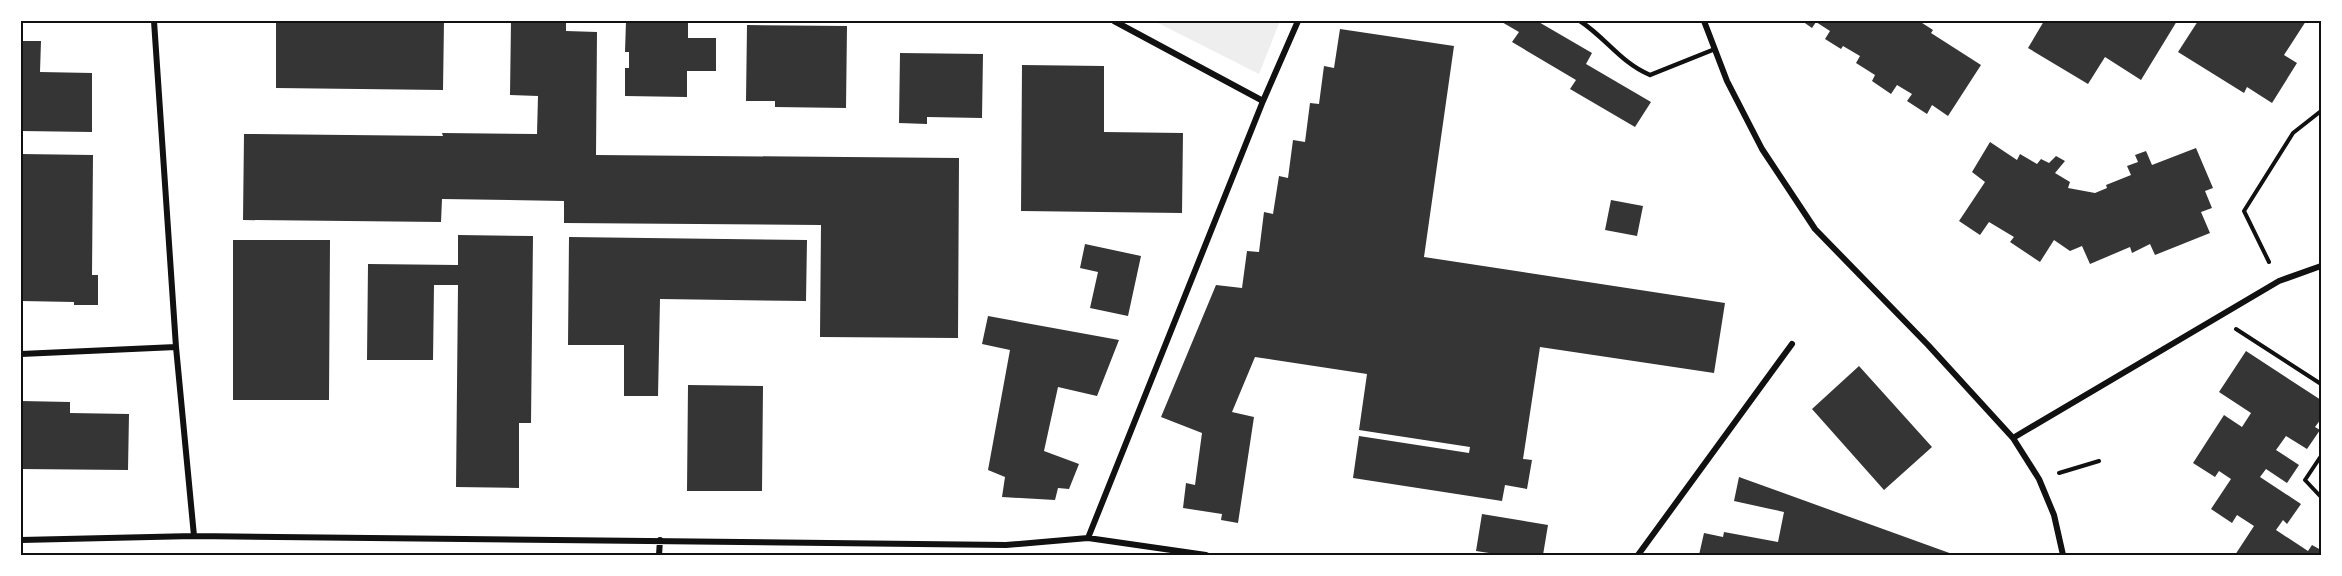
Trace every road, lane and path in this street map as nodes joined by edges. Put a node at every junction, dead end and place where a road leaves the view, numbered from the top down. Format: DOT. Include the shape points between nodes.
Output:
graph roads {
  1 [pos="154,21"];
  2 [pos="1114,21"];
  3 [pos="1298,21"];
  4 [pos="1580,21"];
  5 [pos="1704,21"];
  6 [pos="1715,49"];
  7 [pos="1263,101"];
  8 [pos="2321,111"];
  9 [pos="2321,266"];
  10 [pos="2279,281"];
  11 [pos="2217,316"];
  12 [pos="1792,344"];
  13 [pos="176,347"];
  14 [pos="21,354"];
  15 [pos="2321,384"];
  16 [pos="2013,438"];
  17 [pos="2321,456"];
  18 [pos="2099,461"];
  19 [pos="2039,479"];
  20 [pos="2321,497"];
  21 [pos="194,536"];
  22 [pos="1088,538"];
  23 [pos="21,540"];
  24 [pos="660,540"];
  25 [pos="659,555"];
  26 [pos="1206,555"];
  27 [pos="1638,555"];
  28 [pos="2063,555"];
  1 -- 13 [label="street"];
  2 -- 7 [label="street"];
  3 -- 7 [label="street"];
  4 -- 6 [label="lane" via="1633,68 1650,75"];
  5 -- 6 [label="street"];
  6 -- 16 [label="street" via="1761,149 1815,229"];
  7 -- 22 [label="street"];
  8 -- 10 [label="path" via="2293,133 2244,211"];
  9 -- 10 [label="street"];
  10 -- 11 [label="street"];
  11 -- 15 [label="path"];
  11 -- 16 [label="street"];
  12 -- 27 [label="street"];
  13 -- 14 [label="street"];
  13 -- 21 [label="street"];
  16 -- 19 [label="street"];
  17 -- 20 [label="path" via="2305,480"];
  18 -- 19 [label="path"];
  19 -- 28 [label="street" via="2054,515"];
  21 -- 23 [label="street"];
  21 -- 24 [label="street"];
  22 -- 24 [label="street" via="1006,545"];
  22 -- 26 [label="street"];
  24 -- 25 [label="street"];
}
